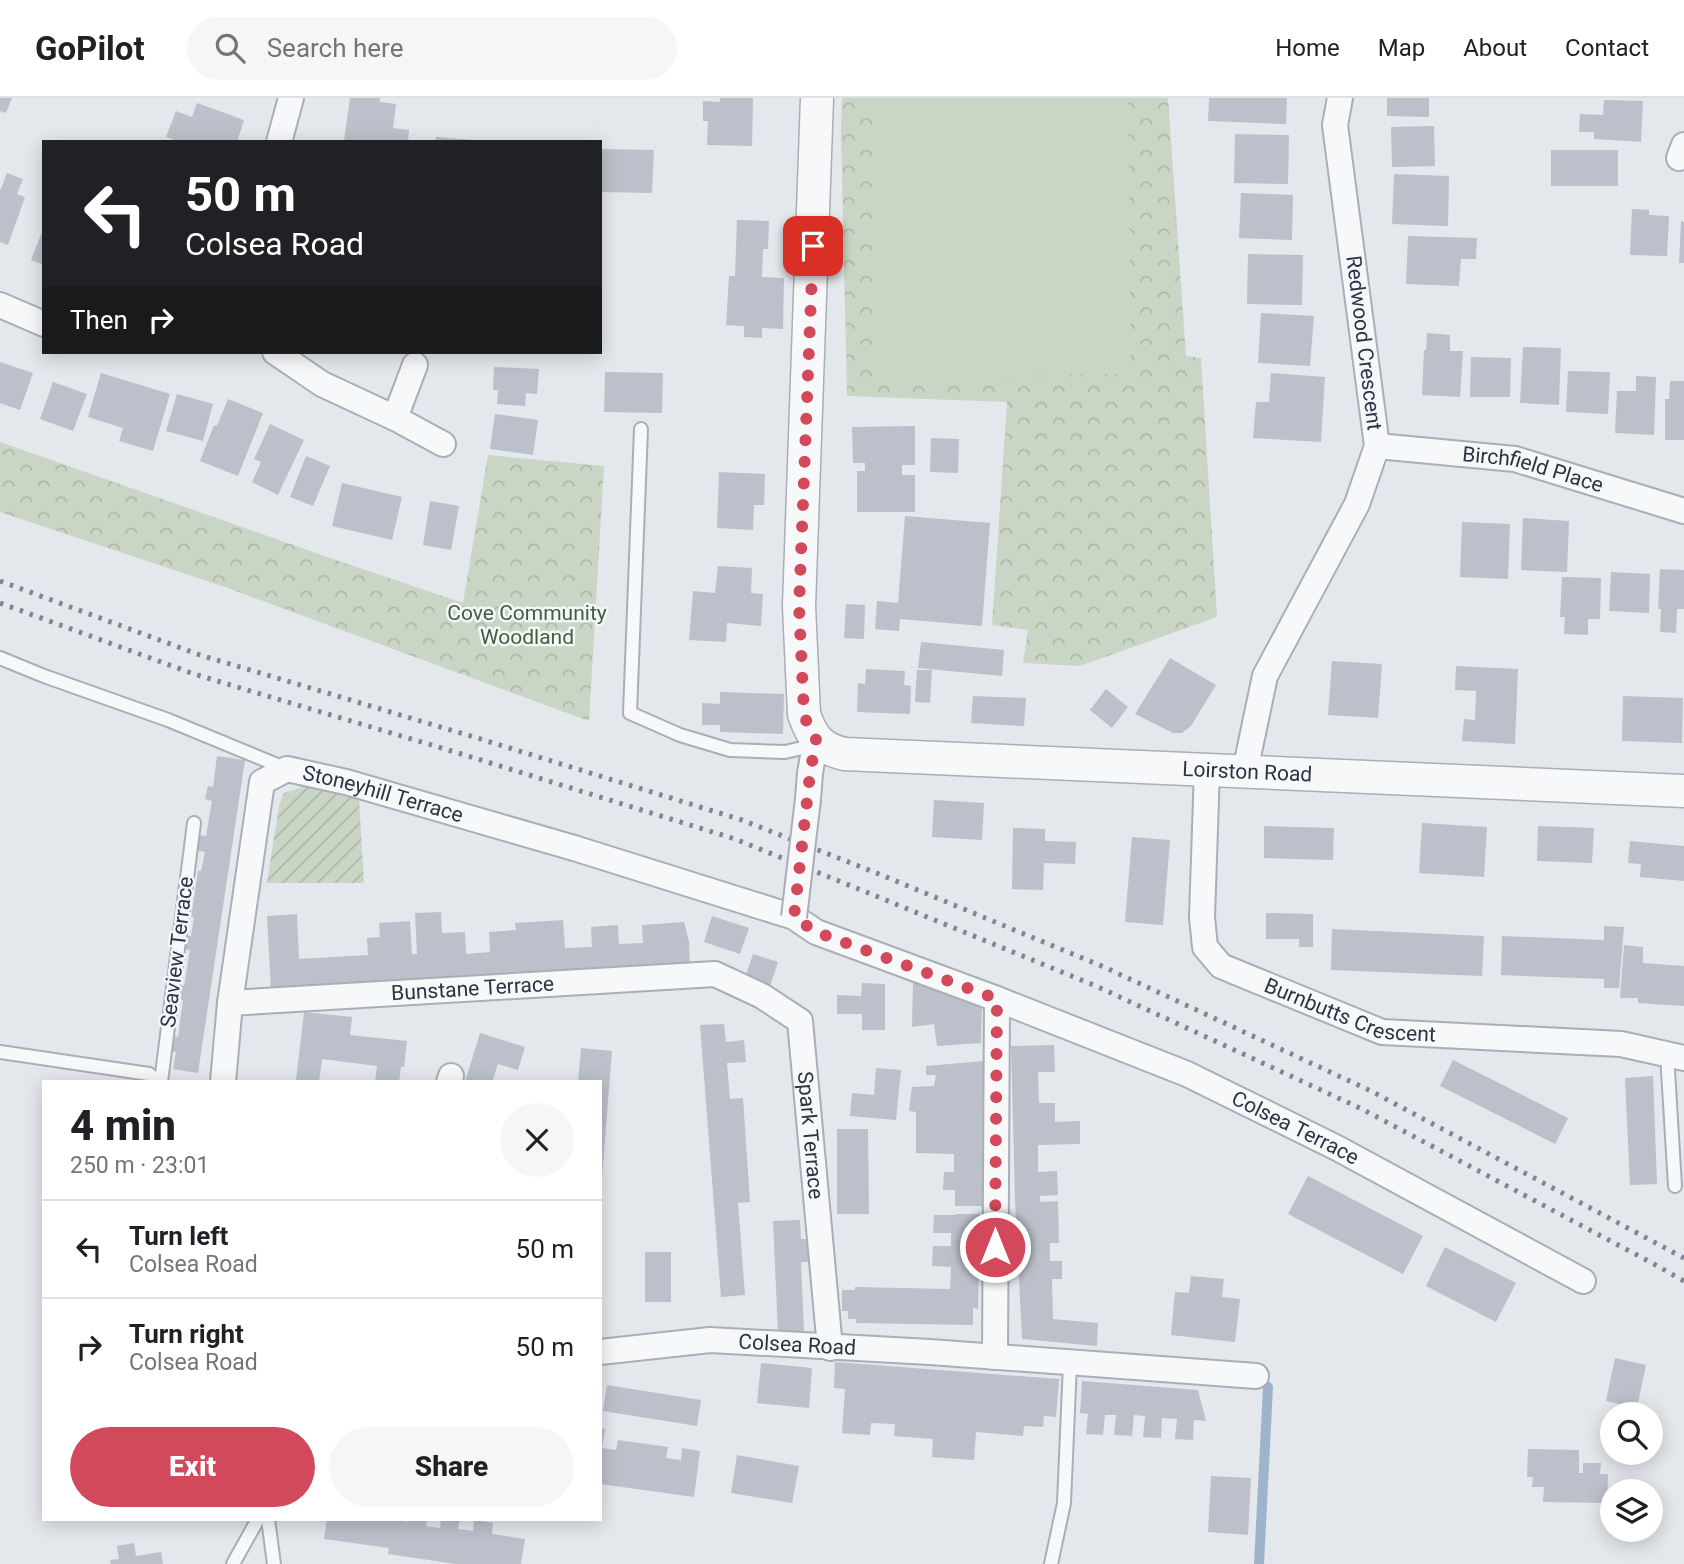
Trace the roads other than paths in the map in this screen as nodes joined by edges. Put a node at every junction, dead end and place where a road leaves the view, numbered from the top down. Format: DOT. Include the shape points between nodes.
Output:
graph roads {
  1 [pos="291,98"];
  2 [pos="817,98"];
  3 [pos="1340,98"];
  4 [pos="280,140"];
  5 [pos="0,305"];
  6 [pos="42,323"];
  7 [pos="278,354"];
  8 [pos="415,365"];
  9 [pos="394,418"];
  10 [pos="641,429"];
  11 [pos="443,444"];
  12 [pos="1377,446"];
  13 [pos="1684,511"];
  14 [pos="0,658"];
  15 [pos="816,739"];
  16 [pos="287,769"];
  17 [pos="1207,769"];
  18 [pos="1245,771"];
  19 [pos="1684,791"];
  20 [pos="194,823"];
  21 [pos="794,917"];
  22 [pos="715,974"];
  23 [pos="997,999"];
  24 [pos="230,1003"];
  25 [pos="0,1052"];
  26 [pos="1676,1056"];
  27 [pos="157,1080"];
  28 [pos="160,1080"];
  29 [pos="223,1080"];
  30 [pos="1675,1186"];
  31 [pos="1583,1281"];
  32 [pos="830,1348"];
  33 [pos="602,1352"];
  34 [pos="995,1357"];
  35 [pos="1070,1363"];
  36 [pos="1256,1376"];
  37 [pos="257,1521"];
  38 [pos="268,1521"];
  39 [pos="233,1564"];
  40 [pos="274,1564"];
  41 [pos="1051,1564"];
  1 -- 4 [label="street"];
  2 -- 15 [label="street" via="799,606 804,714"];
  3 -- 12 [label="street, Redwood Crescent" via="1335,125"];
  5 -- 6 [label="street"];
  7 -- 9 [label="street" via="322,384"];
  8 -- 9 [label="street"];
  9 -- 11 [label="street"];
  10 -- 15 [label="lane" via="630,713 730,750 785,752"];
  12 -- 13 [label="street, Birchfield Place" via="1515,459"];
  12 -- 18 [label="street, Redwood Crescent" via="1357,504 1265,676"];
  14 -- 16 [label="lane"];
  15 -- 17 [label="street, Loirston Road" via="845,754"];
  15 -- 21 [label="street, bridge"];
  16 -- 21 [label="street, Stoneyhill Terrace" via="574,848"];
  16 -- 24 [label="street, Stoneyhill Terrace" via="262,782"];
  17 -- 18 [label="street, Loirston Road"];
  17 -- 26 [label="street, Burnbutts Crescent" via="1202,917 1205,947 1221,966 1381,1032 1621,1044"];
  18 -- 19 [label="street, Loirston Road"];
  20 -- 28 [label="lane, Seaview Terrace"];
  21 -- 23 [label="street" via="816,932"];
  22 -- 24 [label="street, Bunstane Terrace"];
  22 -- 32 [label="street, Spark Terrace" via="800,1021"];
  23 -- 31 [label="street, Colsea Terrace" via="1187,1074 1337,1148"];
  23 -- 34 [label="street"];
  24 -- 29 [label="street, Stoneyhill Terrace"];
  25 -- 27 [label="lane, Seaview Terrace" via="149,1074"];
  26 -- 30 [label="lane"];
  32 -- 33 [label="street, Colsea Road" via="710,1340"];
  32 -- 34 [label="street, Colsea Road"];
  34 -- 35 [label="street, Colsea Road"];
  35 -- 36 [label="street, Colsea Road"];
  35 -- 41 [label="lane" via="1064,1503"];
  37 -- 39 [label="lane"];
  38 -- 40 [label="lane"];
}
